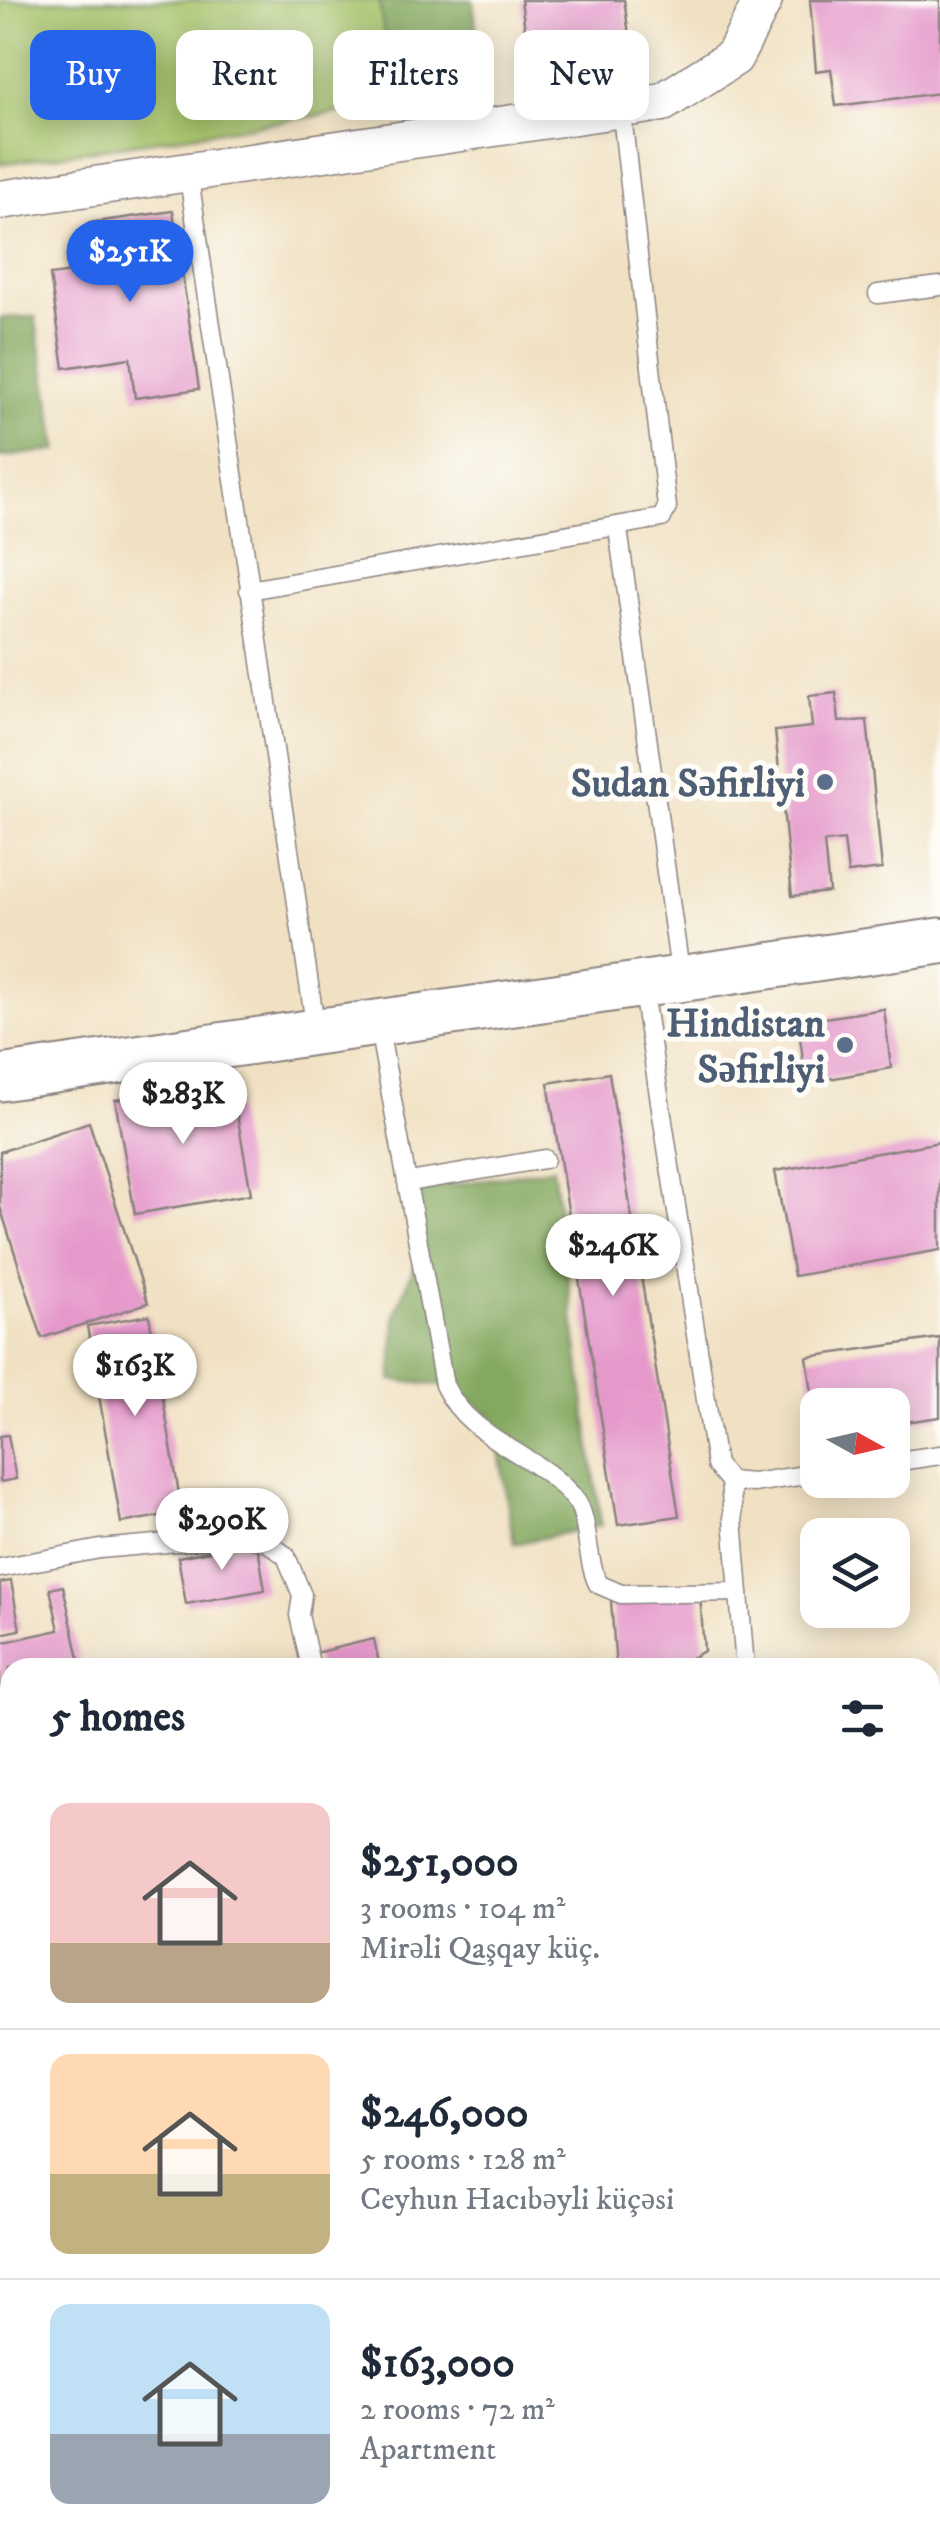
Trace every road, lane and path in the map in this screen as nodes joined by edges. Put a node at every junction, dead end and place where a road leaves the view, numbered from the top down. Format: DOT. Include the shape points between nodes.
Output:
graph roads {
  1 [pos="763,0"];
  2 [pos="649,104"];
  3 [pos="534,120"];
  4 [pos="622,120"];
  5 [pos="188,172"];
  6 [pos="0,200"];
  7 [pos="940,286"];
  8 [pos="878,294"];
  9 [pos="618,529"];
  10 [pos="249,590"];
  11 [pos="940,941"];
  12 [pos="661,982"];
  13 [pos="378,1023"];
  14 [pos="316,1032"];
  15 [pos="0,1078"];
  16 [pos="544,1160"];
  17 [pos="409,1182"];
  18 [pos="940,1455"];
  19 [pos="910,1459"];
  20 [pos="800,1476"];
  21 [pos="730,1480"];
  22 [pos="0,1568"];
  23 [pos="738,1592"];
  24 [pos="309,1658"];
  25 [pos="744,1658"];
  1 -- 2 [label="street" via="734,57 663,102"];
  3 -- 5 [label="street"];
  4 -- 9 [label="lane" via="667,507 662,518"];
  5 -- 6 [label="street"];
  5 -- 10 [label="lane"];
  7 -- 8 [label="lane"];
  9 -- 10 [label="lane"];
  9 -- 12 [label="lane"];
  10 -- 14 [label="lane"];
  11 -- 12 [label="street"];
  12 -- 13 [label="street"];
  12 -- 21 [label="lane" via="716,1465"];
  13 -- 14 [label="street"];
  13 -- 17 [label="lane"];
  14 -- 15 [label="street"];
  16 -- 17 [label="lane"];
  17 -- 23 [label="lane" via="444,1385 454,1406 580,1506 598,1584 622,1594"];
  18 -- 19 [label="lane"];
  20 -- 21 [label="lane"];
  21 -- 23 [label="lane"];
  22 -- 24 [label="lane" via="136,1546 244,1536 267,1542 286,1556 302,1595 299,1615"];
  23 -- 25 [label="lane"];
}
